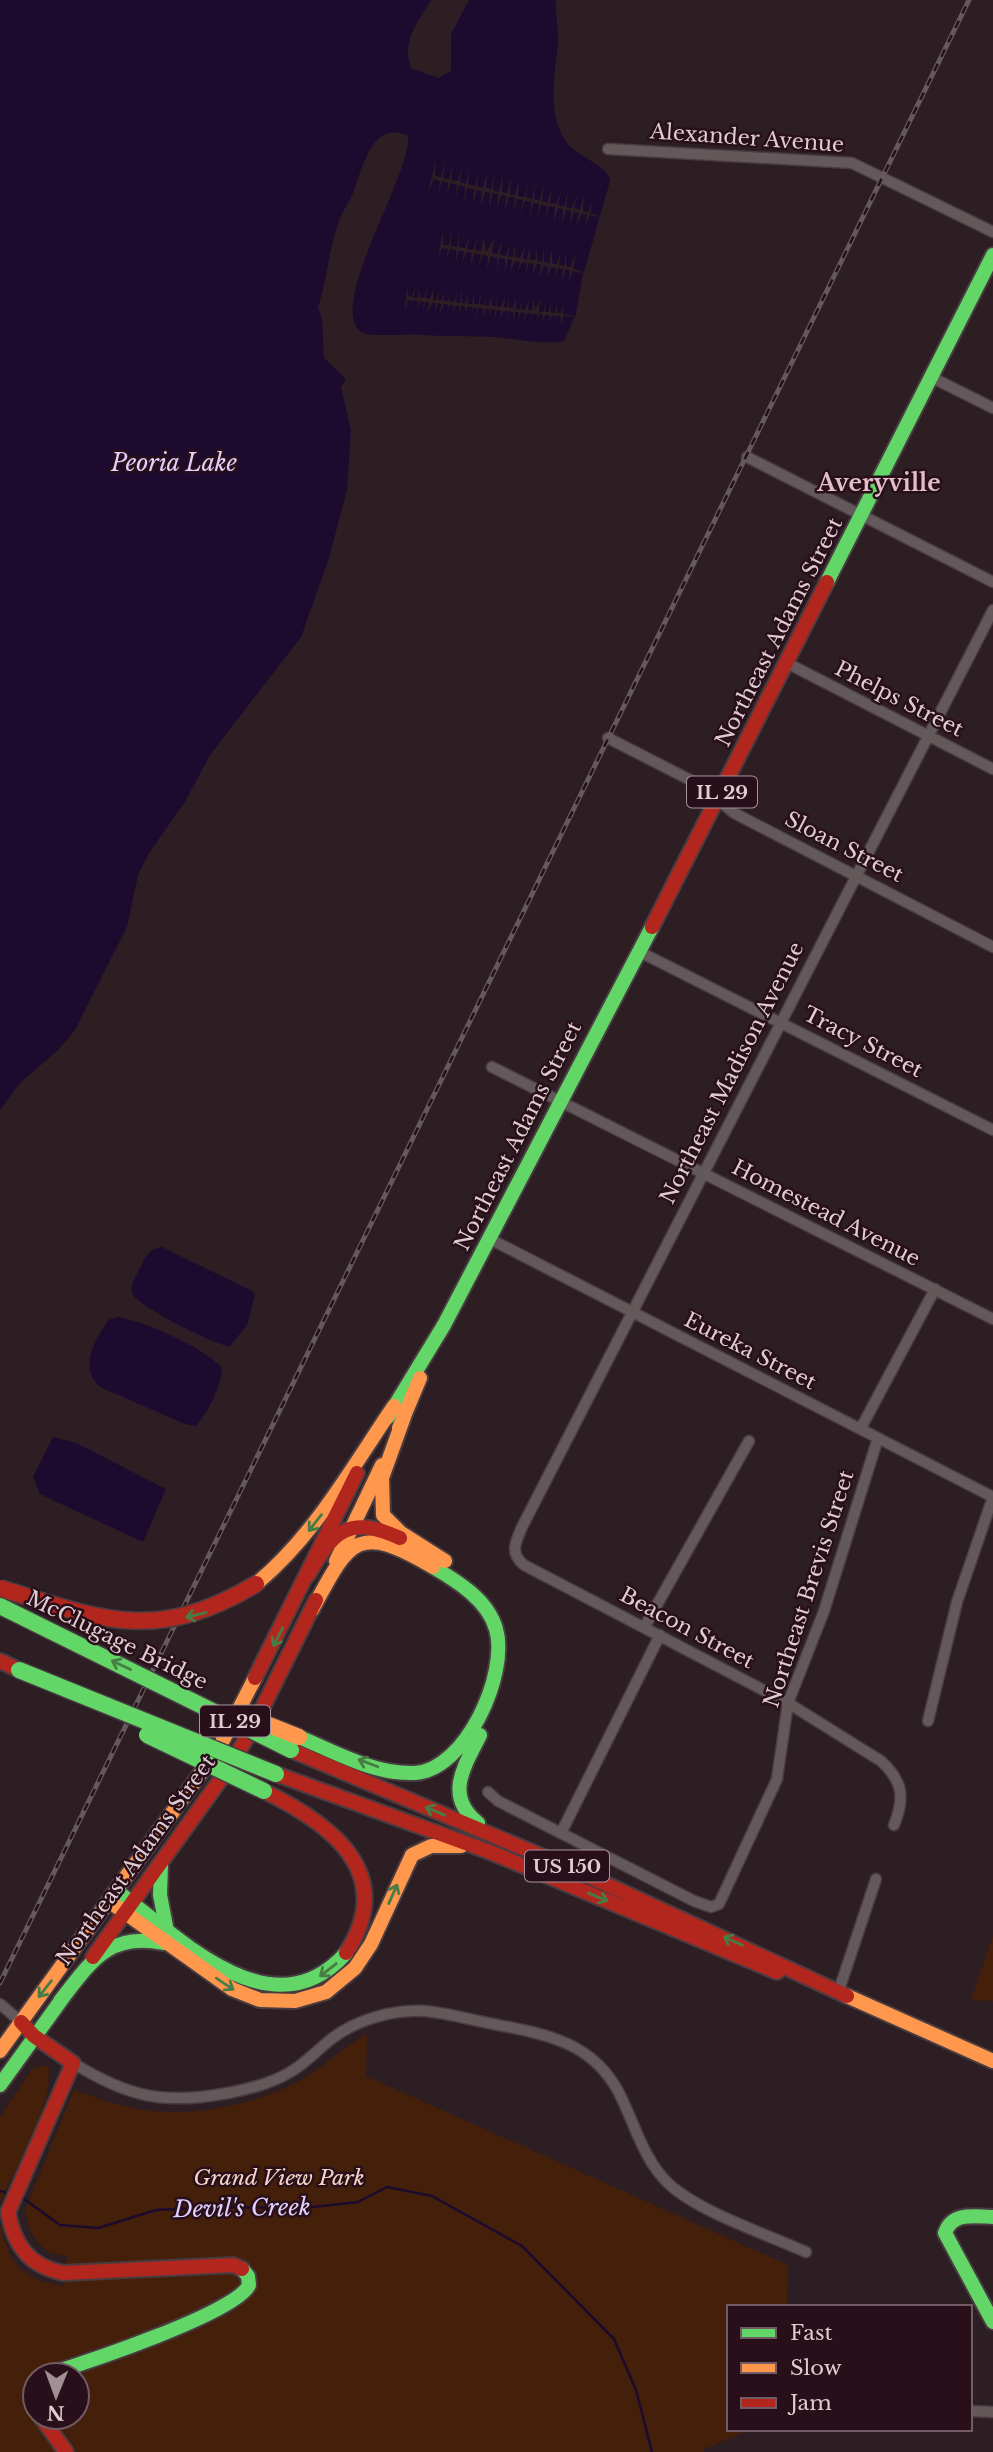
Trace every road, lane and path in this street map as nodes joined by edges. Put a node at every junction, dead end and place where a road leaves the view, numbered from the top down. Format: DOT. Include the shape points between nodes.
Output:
graph roads {
  1 [pos="608,149"];
  2 [pos="993,232"];
  3 [pos="993,255"];
  4 [pos="931,377"];
  5 [pos="993,408"];
  6 [pos="747,457"];
  7 [pos="862,514"];
  8 [pos="993,582"];
  9 [pos="993,610"];
  10 [pos="787,663"];
  11 [pos="929,736"];
  12 [pos="608,738"];
  13 [pos="993,769"];
  14 [pos="718,799"];
  15 [pos="857,875"];
  16 [pos="993,947"];
  17 [pos="640,952"];
  18 [pos="780,1021"];
  19 [pos="492,1067"];
  20 [pos="562,1101"];
  21 [pos="993,1130"];
  22 [pos="702,1172"];
  23 [pos="490,1239"];
  24 [pos="935,1289"];
  25 [pos="631,1312"];
  26 [pos="993,1319"];
  27 [pos="399,1411"];
  28 [pos="861,1428"];
  29 [pos="878,1438"];
  30 [pos="748,1441"];
  31 [pos="993,1497"];
  32 [pos="353,1525"];
  33 [pos="516,1558"];
  34 [pos="457,1569"];
  35 [pos="308,1575"];
  36 [pos="0,1588"];
  37 [pos="0,1606"];
  38 [pos="312,1610"];
  39 [pos="645,1626"];
  40 [pos="660,1634"];
  41 [pos="0,1661"];
  42 [pos="19,1670"];
  43 [pos="788,1703"];
  44 [pos="928,1721"];
  45 [pos="295,1744"];
  46 [pos="488,1791"];
  47 [pos="894,1825"];
  48 [pos="561,1833"];
  49 [pos="537,1853"];
  50 [pos="161,1864"];
  51 [pos="535,1871"];
  52 [pos="876,1879"];
  53 [pos="114,1896"];
  54 [pos="129,1908"];
  55 [pos="166,1926"];
  56 [pos="186,1955"];
  57 [pos="838,1993"];
  58 [pos="60,2001"];
  59 [pos="0,2004"];
  60 [pos="20,2022"];
  61 [pos="34,2036"];
  62 [pos="0,2051"];
  63 [pos="993,2061"];
  64 [pos="73,2063"];
  65 [pos="0,2085"];
  66 [pos="993,2217"];
  67 [pos="806,2252"];
  68 [pos="993,2322"];
  69 [pos="89,2361"];
  70 [pos="972,2411"];
  71 [pos="993,2412"];
  72 [pos="51,2431"];
  73 [pos="66,2452"];
  1 -- 2 [label="street, Alexander Avenue" via="852,163"];
  3 -- 4 [label="main road, Northeast Adams Street / IL 29"];
  4 -- 5 [label="street"];
  4 -- 7 [label="main road, Northeast Adams Street / IL 29"];
  6 -- 7 [label="street"];
  7 -- 8 [label="street"];
  7 -- 10 [label="main road, Northeast Adams Street / IL 29"];
  9 -- 11 [label="street, Northeast Madison Avenue"];
  10 -- 11 [label="street, Phelps Street"];
  10 -- 14 [label="main road, Northeast Adams Street / IL 29"];
  11 -- 13 [label="street, Phelps Street"];
  11 -- 15 [label="street, Northeast Madison Avenue"];
  12 -- 14 [label="street, Sloan Street" via="704,787"];
  14 -- 15 [label="street, Sloan Street" via="734,813"];
  14 -- 17 [label="main road, Northeast Adams Street / IL 29"];
  15 -- 16 [label="street, Sloan Street"];
  15 -- 18 [label="street, Northeast Madison Avenue"];
  17 -- 18 [label="street, Tracy Street"];
  17 -- 20 [label="main road, Northeast Adams Street / IL 29"];
  18 -- 21 [label="street, Tracy Street"];
  18 -- 22 [label="street, Northeast Madison Avenue"];
  19 -- 20 [label="street, Homestead Avenue"];
  20 -- 22 [label="street, Homestead Avenue"];
  20 -- 23 [label="main road, Northeast Adams Street / IL 29"];
  22 -- 24 [label="street, Homestead Avenue"];
  22 -- 25 [label="street, Northeast Madison Avenue"];
  23 -- 25 [label="street, Eureka Street"];
  23 -- 27 [label="main road, Northeast Adams Street / IL 29"];
  24 -- 26 [label="street, Homestead Avenue"];
  24 -- 28 [label="street"];
  25 -- 28 [label="street, Eureka Street"];
  25 -- 33 [label="street, Northeast Madison Avenue" via="522,1527 515,1542"];
  27 -- 32 [label="main road, Northeast Adams Street / IL 29"];
  27 -- 34 [label="main road" via="382,1478 383,1515 401,1533"];
  27 -- 35 [label="main road, Northeast Adams Street / IL 29" via="356,1475"];
  27 -- 36 [label="main road, one-way, bridge" via="273,1572 213,1611 124,1623 80,1615"];
  28 -- 29 [label="street, Eureka Street"];
  29 -- 31 [label="street, Eureka Street"];
  29 -- 43 [label="street, Northeast Brevis Street" via="824,1611"];
  30 -- 39 [label="street"];
  31 -- 44 [label="street" via="957,1602"];
  32 -- 34 [label="main road" via="376,1525"];
  32 -- 35 [label="main road" via="325,1546"];
  32 -- 38 [label="main road, Northeast Adams Street / IL 29"];
  33 -- 39 [label="street, Beacon Street"];
  34 -- 49 [label="main road" via="479,1585 495,1605 508,1652 504,1683 460,1780 459,1803 475,1821"];
  35 -- 53 [label="main road, Northeast Adams Street / IL 29, one-way" via="219,1748"];
  45 -- 37 [label="main road, McClugage Bridge / US 150, one-way, bridge"];
  38 -- 45 [label="main road, one-way" via="353,1548 365,1541 384,1541 460,1582 479,1598 497,1634 499,1661 492,1688 463,1746 433,1769 417,1773 388,1770"];
  38 -- 50 [label="main road, Northeast Adams Street / IL 29" via="252,1729"];
  39 -- 40 [label="street, Beacon Street"];
  40 -- 43 [label="street, Beacon Street"];
  40 -- 48 [label="street"];
  41 -- 42 [label="main road, US 150"];
  42 -- 51 [label="main road, US 150, bridge" via="276,1774"];
  42 -- 55 [label="main road, one-way, bridge" via="321,1823 345,1846 364,1892 360,1929 345,1955 320,1977 286,1986 242,1979"];
  43 -- 47 [label="street, Beacon Street" via="893,1773 901,1789"];
  43 -- 48 [label="street, Northeast Brevis Street" via="776,1784 716,1906 694,1901"];
  49 -- 45 [label="main road, US 150, one-way"];
  46 -- 48 [label="street" via="498,1801"];
  57 -- 49 [label="main road, US 150, one-way" via="755,1950"];
  50 -- 54 [label="main road, Northeast Adams Street / IL 29"];
  50 -- 55 [label="main road"];
  56 -- 51 [label="main road, one-way" via="247,1996 273,2002 306,1999 333,1988 360,1962 407,1861 420,1848 439,1844 469,1848"];
  51 -- 57 [label="main road, US 150, one-way" via="752,1963"];
  52 -- 57 [label="street"];
  53 -- 54 [label="main road"];
  53 -- 60 [label="main road, Northeast Adams Street / IL 29, one-way"];
  54 -- 55 [label="main road"];
  54 -- 56 [label="main road"];
  54 -- 58 [label="main road, Northeast Adams Street / IL 29"];
  56 -- 58 [label="main road" via="157,1941 117,1942 99,1955"];
  57 -- 63 [label="main road, US 150"];
  58 -- 61 [label="main road, Northeast Adams Street / IL 29"];
  59 -- 60 [label="street"];
  60 -- 61 [label="main road"];
  60 -- 62 [label="main road, IL 29"];
  61 -- 64 [label="main road"];
  61 -- 65 [label="main road, IL 29"];
  64 -- 67 [label="street" via="140,2096 184,2100 247,2089 283,2077 332,2039 363,2022 406,2012 439,2013 543,2034 587,2053 609,2076 652,2161 669,2184 693,2201"];
  64 -- 69 [label="main road" via="9,2206 9,2224 19,2249 49,2271 229,2264 242,2268 249,2278 248,2290 233,2302"];
  66 -- 68 [label="main road" via="959,2217 948,2224 945,2233"];
  70 -- 71 [label="street"];
  72 -- 73 [label="main road"];
}
